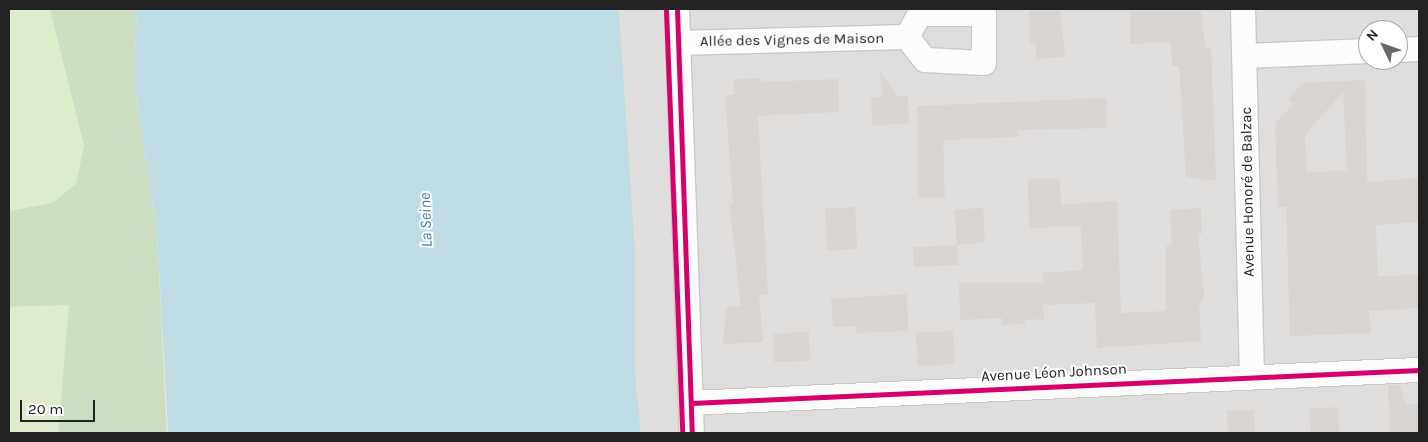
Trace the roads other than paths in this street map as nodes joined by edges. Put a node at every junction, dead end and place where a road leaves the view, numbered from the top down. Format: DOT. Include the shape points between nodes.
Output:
graph roads {
  1 [pos="677,9"];
  2 [pos="1243,9"];
  3 [pos="907,37"];
  4 [pos="678,43"];
  5 [pos="1358,51"];
  6 [pos="1245,56"];
  7 [pos="1419,370"];
  8 [pos="1252,376"];
  9 [pos="691,404"];
  10 [pos="692,433"];
  1 -- 4 [label="street"];
  2 -- 6 [label="street, Avenue Honoré de Balzac"];
  3 -- 4 [label="street, Allée des Vignes de Maison"];
  4 -- 9 [label="street"];
  5 -- 6 [label="street"];
  6 -- 8 [label="street, Avenue Honoré de Balzac"];
  7 -- 8 [label="street, Avenue Léon Johnson"];
  8 -- 9 [label="street, Avenue Léon Johnson"];
  9 -- 10 [label="street"];
}
